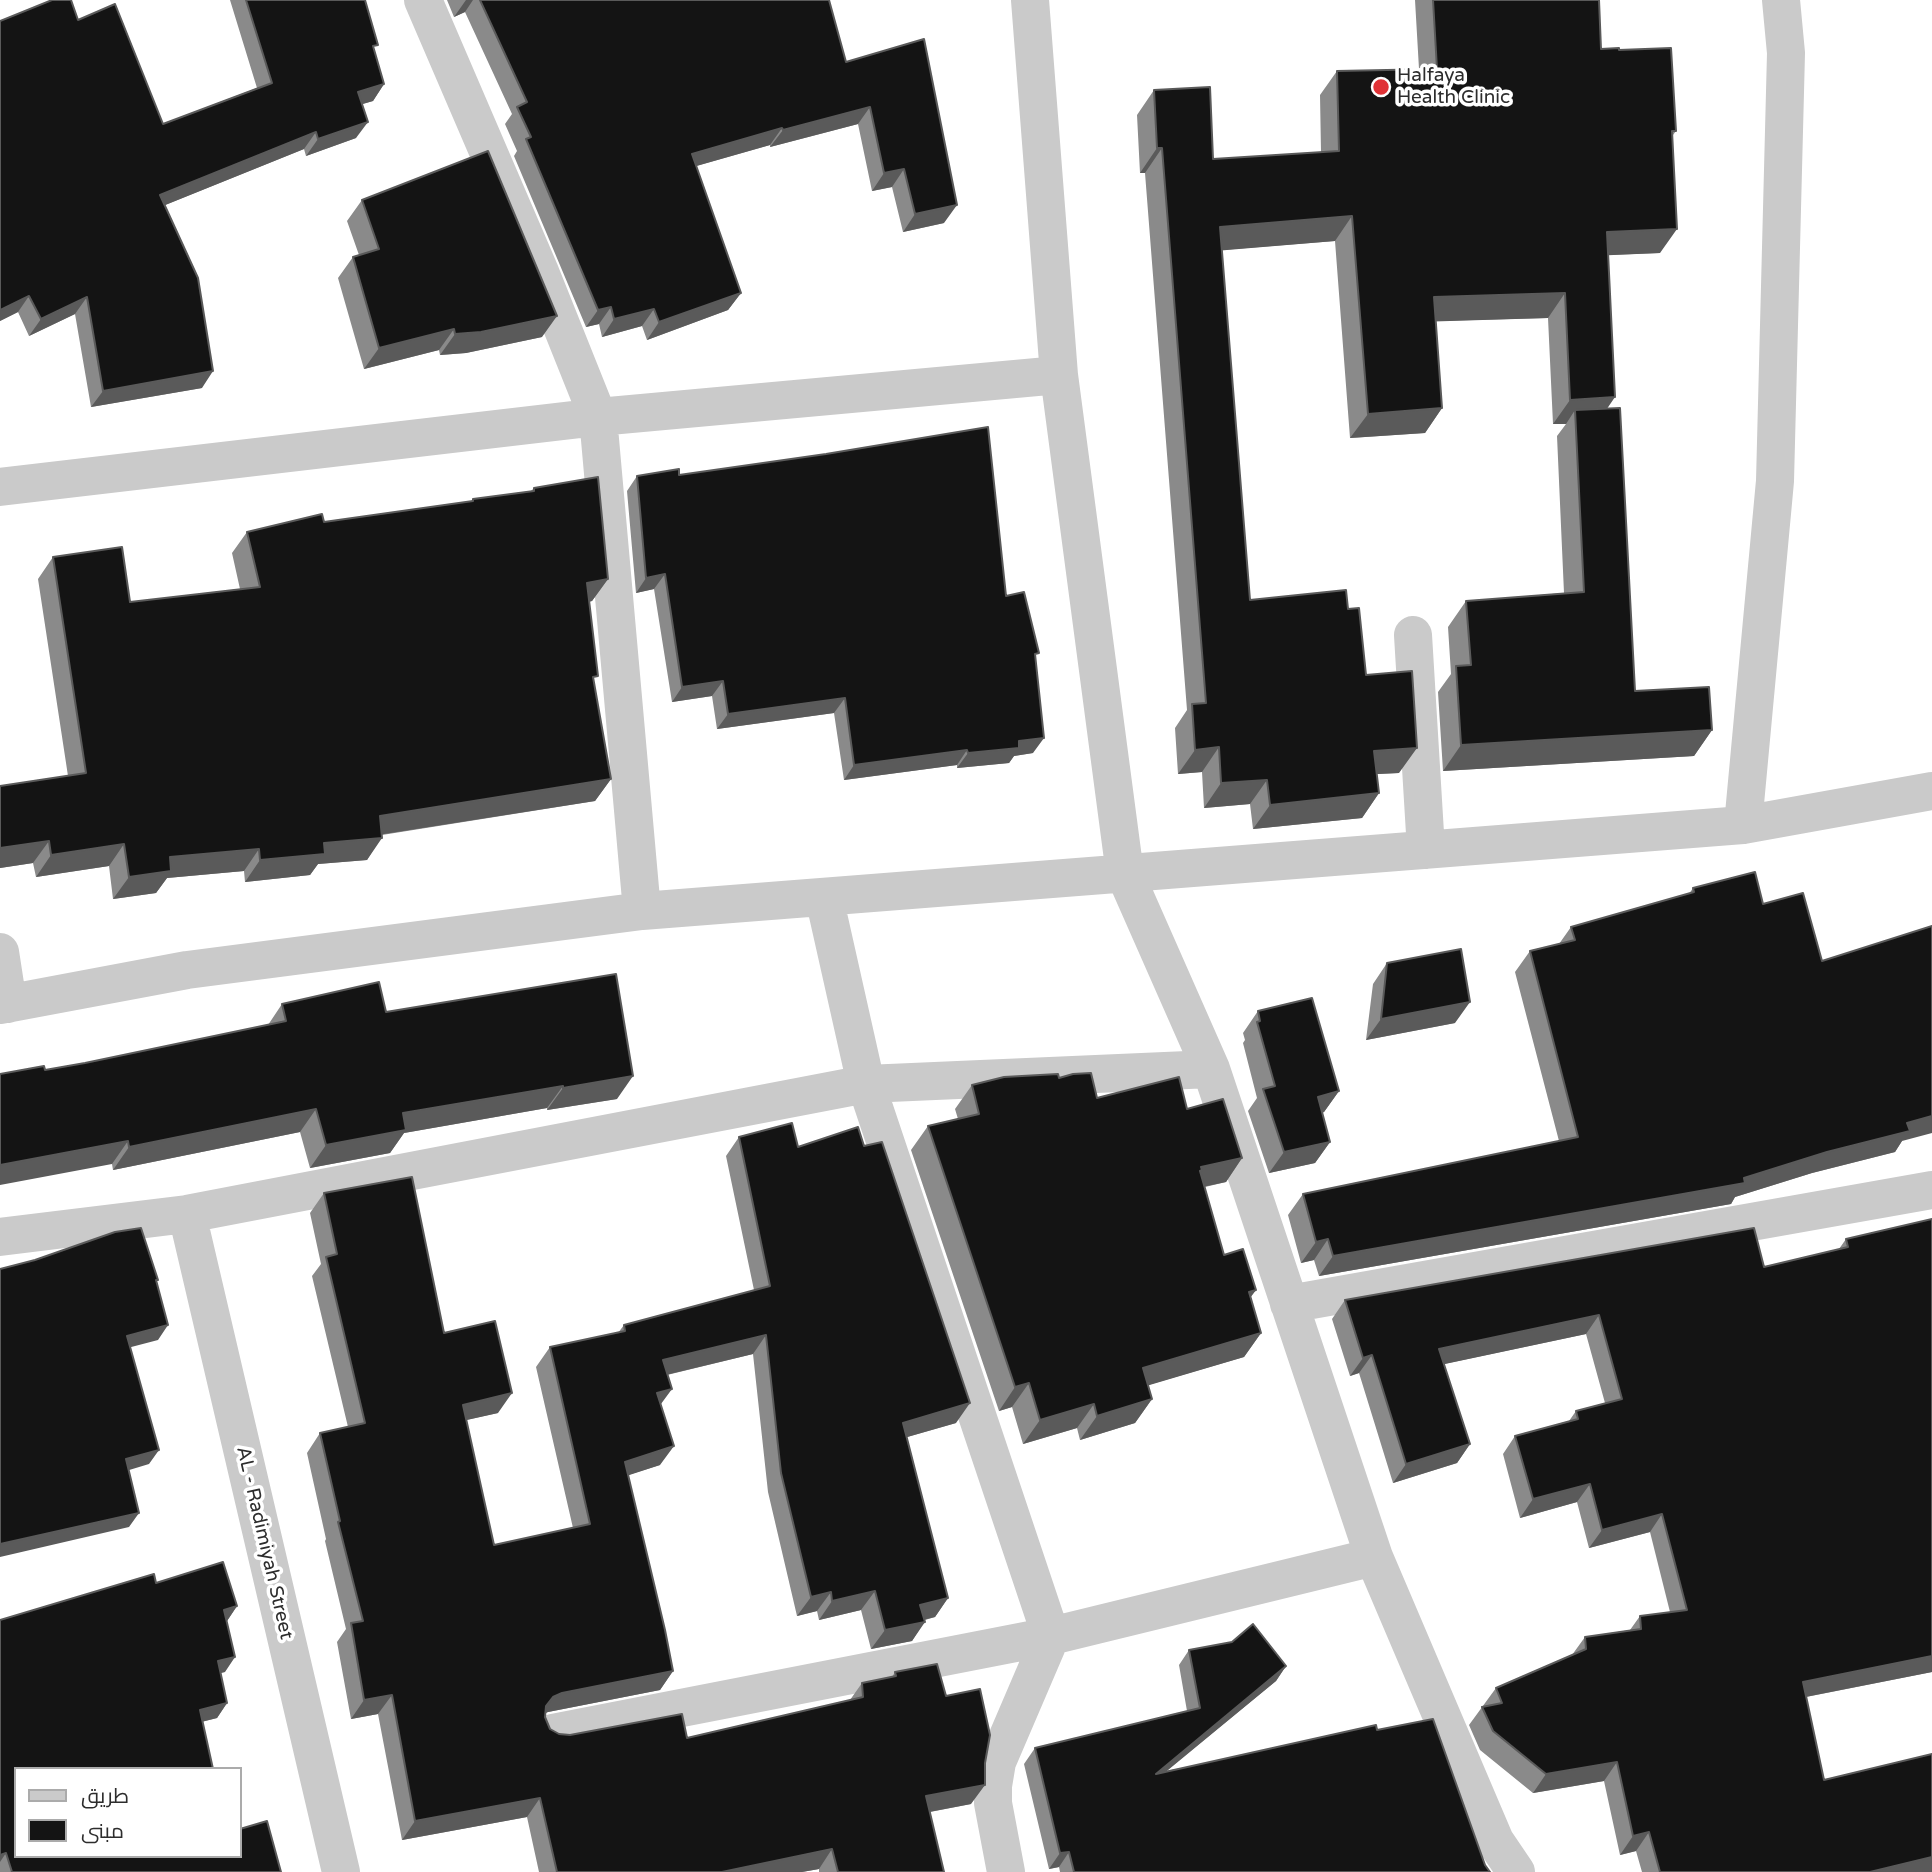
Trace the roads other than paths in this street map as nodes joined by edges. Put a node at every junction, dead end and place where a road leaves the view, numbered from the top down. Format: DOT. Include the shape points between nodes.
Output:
graph roads {
  1 [pos="423,0"];
  2 [pos="1030,0"];
  3 [pos="1781,0"];
  4 [pos="1059,375"];
  5 [pos="598,417"];
  6 [pos="0,486"];
  7 [pos="1413,635"];
  8 [pos="1932,791"];
  9 [pos="1744,825"];
  10 [pos="1426,850"];
  11 [pos="1125,874"];
  12 [pos="824,897"];
  13 [pos="642,911"];
  14 [pos="0,952"];
  15 [pos="4,1005"];
  16 [pos="1211,1069"];
  17 [pos="866,1084"];
  18 [pos="1932,1190"];
  19 [pos="187,1214"];
  20 [pos="0,1237"];
  21 [pos="1289,1304"];
  22 [pos="1374,1557"];
  23 [pos="1051,1636"];
  24 [pos="553,1733"];
  25 [pos="341,1872"];
  26 [pos="1006,1872"];
  27 [pos="1516,1872"];
  1 -- 5 [label="street"];
  2 -- 4 [label="street"];
  3 -- 9 [label="street" via="1786,53 1775,481"];
  4 -- 5 [label="street"];
  4 -- 11 [label="street"];
  5 -- 6 [label="street"];
  5 -- 13 [label="street"];
  7 -- 10 [label="street"];
  8 -- 9 [label="street"];
  9 -- 10 [label="street"];
  10 -- 11 [label="street"];
  11 -- 12 [label="street"];
  11 -- 16 [label="street"];
  12 -- 13 [label="street"];
  12 -- 17 [label="street"];
  13 -- 15 [label="street" via="187,970"];
  14 -- 15 [label="street"];
  16 -- 17 [label="street"];
  16 -- 21 [label="street"];
  17 -- 19 [label="street"];
  17 -- 23 [label="street"];
  18 -- 21 [label="street"];
  19 -- 20 [label="street"];
  19 -- 25 [label="street, AL - Radimiyah Street"];
  21 -- 22 [label="street"];
  22 -- 23 [label="street"];
  22 -- 27 [label="street" via="1495,1841"];
  23 -- 24 [label="street"];
  23 -- 26 [label="street" via="997,1762 993,1803"];
}
